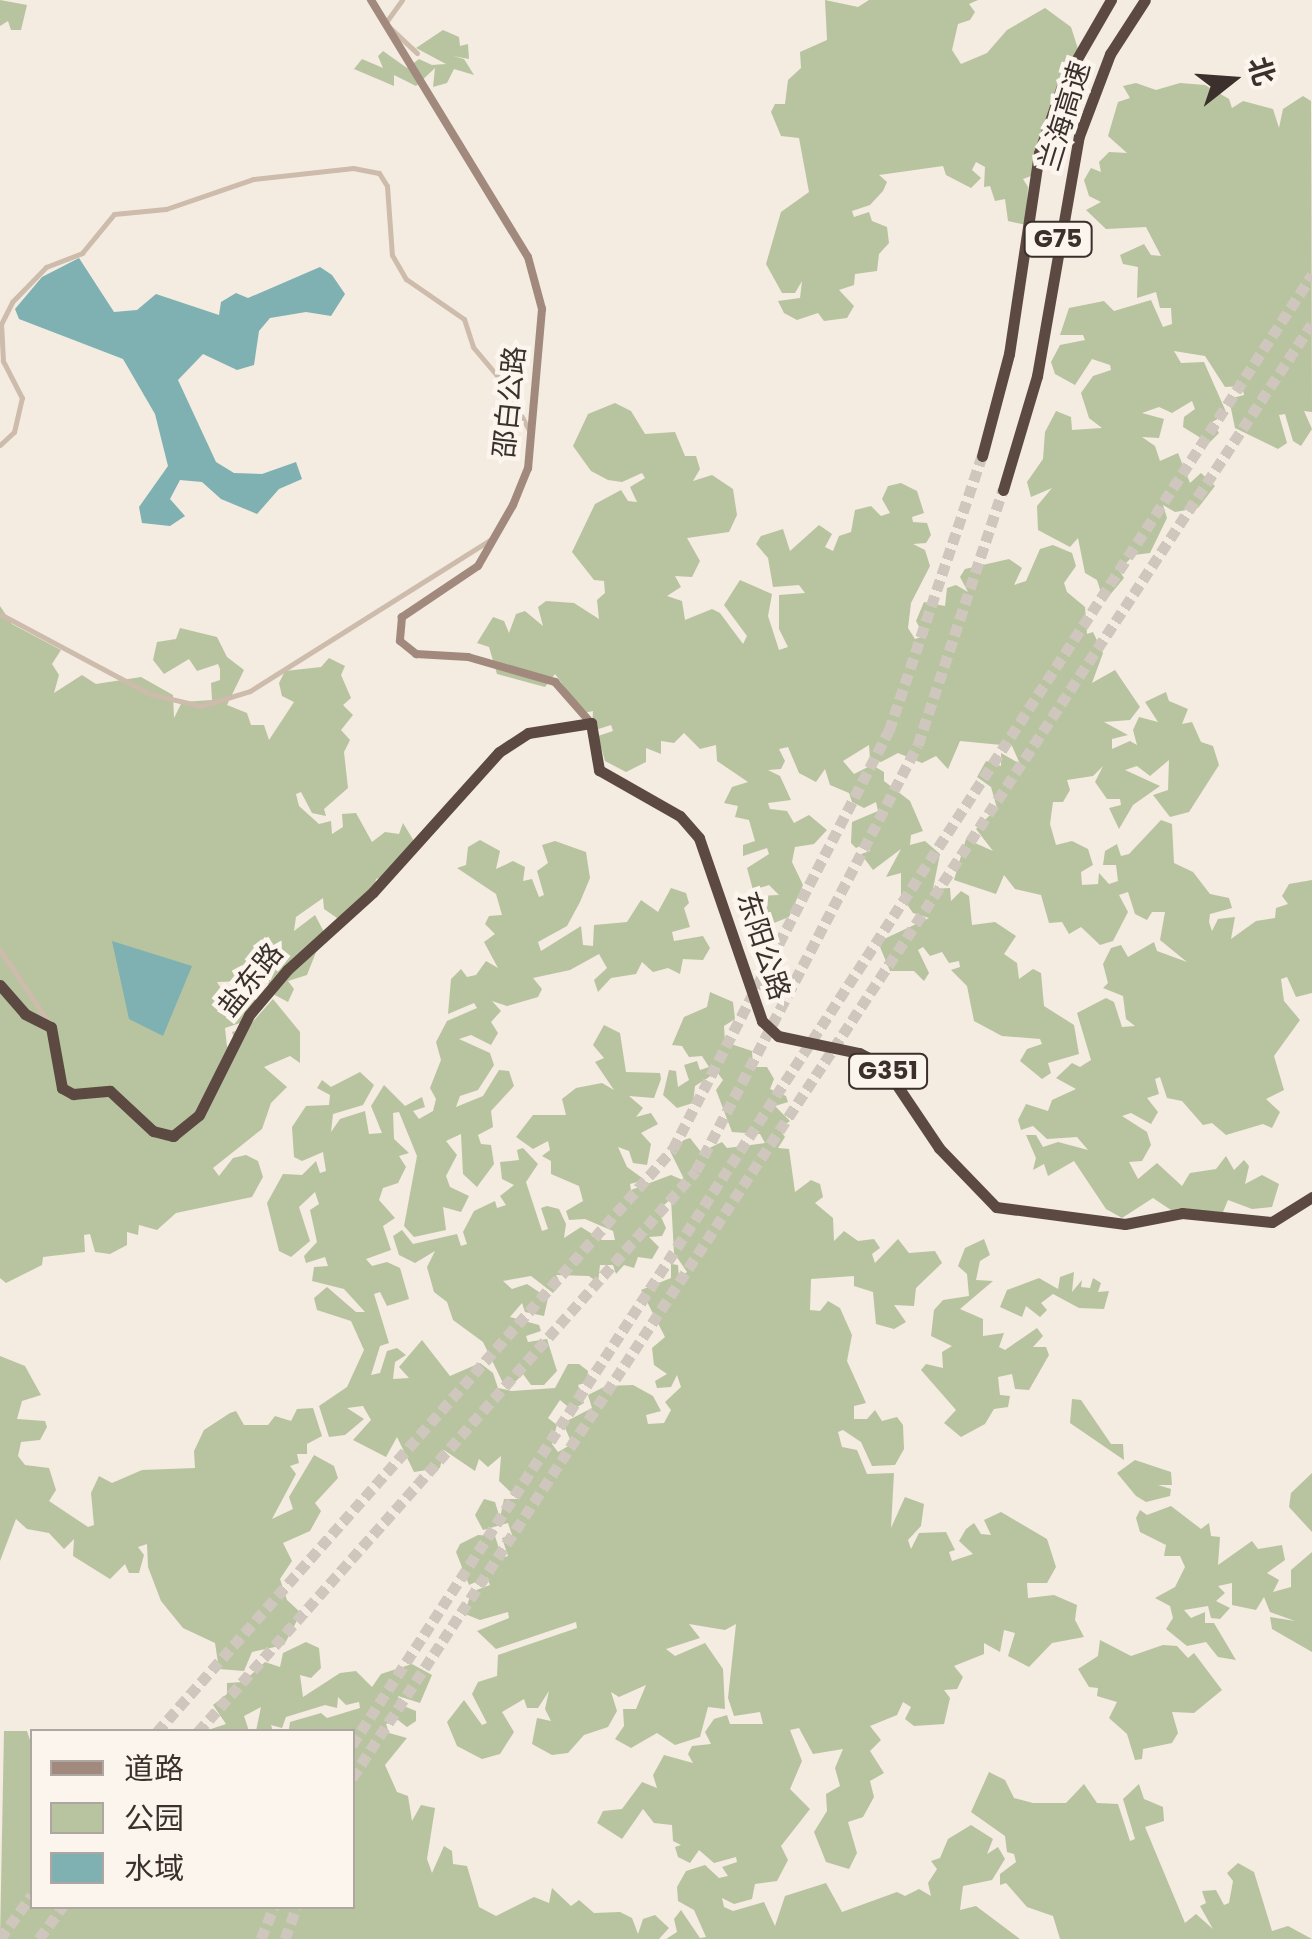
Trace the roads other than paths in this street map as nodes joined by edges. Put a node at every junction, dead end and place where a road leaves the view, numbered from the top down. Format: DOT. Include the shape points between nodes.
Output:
graph roads {
  1 [pos="372,0"];
  2 [pos="402,0"];
  3 [pos="1111,0"];
  4 [pos="1145,0"];
  5 [pos="385,23"];
  6 [pos="417,54"];
  7 [pos="531,434"];
  8 [pos="0,445"];
  9 [pos="982,456"];
  10 [pos="1003,490"];
  11 [pos="496,536"];
  12 [pos="0,614"];
  13 [pos="591,723"];
  14 [pos="0,950"];
  15 [pos="0,985"];
  16 [pos="51,1028"];
  17 [pos="1312,1197"];
  1 -- 5 [label="street, 邵白公路"];
  2 -- 5 [label="street"];
  3 -- 9 [label="highway, 兰海高速 / G75" via="1063,83 1039,153 1009,354"];
  4 -- 10 [label="highway, 兰海高速 / G75" via="1110,54 1079,136 1037,376"];
  5 -- 6 [label="street"];
  5 -- 7 [label="street, 邵白公路" via="528,257 542,309"];
  7 -- 8 [label="street" via="506,385 473,347 464,319 406,279 392,255 387,186 379,173 353,168 253,180 166,210 114,214 82,253 46,268 12,302 1,324 3,361 22,398 14,432"];
  7 -- 11 [label="street, 邵白公路" via="528,468"];
  11 -- 12 [label="street" via="250,691 201,706 150,694"];
  11 -- 13 [label="street, 邵白公路" via="478,566 402,616 400,640 416,654 468,657 555,682"];
  13 -- 16 [label="highway, 盐东路" via="528,733 499,752 373,892 249,1015 185,1130 173,1136 153,1130 110,1091 73,1094 62,1088"];
  13 -- 17 [label="highway, 东阳公路 / G351" via="599,770 680,816 698,838 762,1021 778,1036 859,1053 884,1066 939,1148 996,1207 1126,1224 1182,1213 1272,1222"];
  14 -- 16 [label="street"];
  15 -- 16 [label="highway" via="25,1014"];
}
